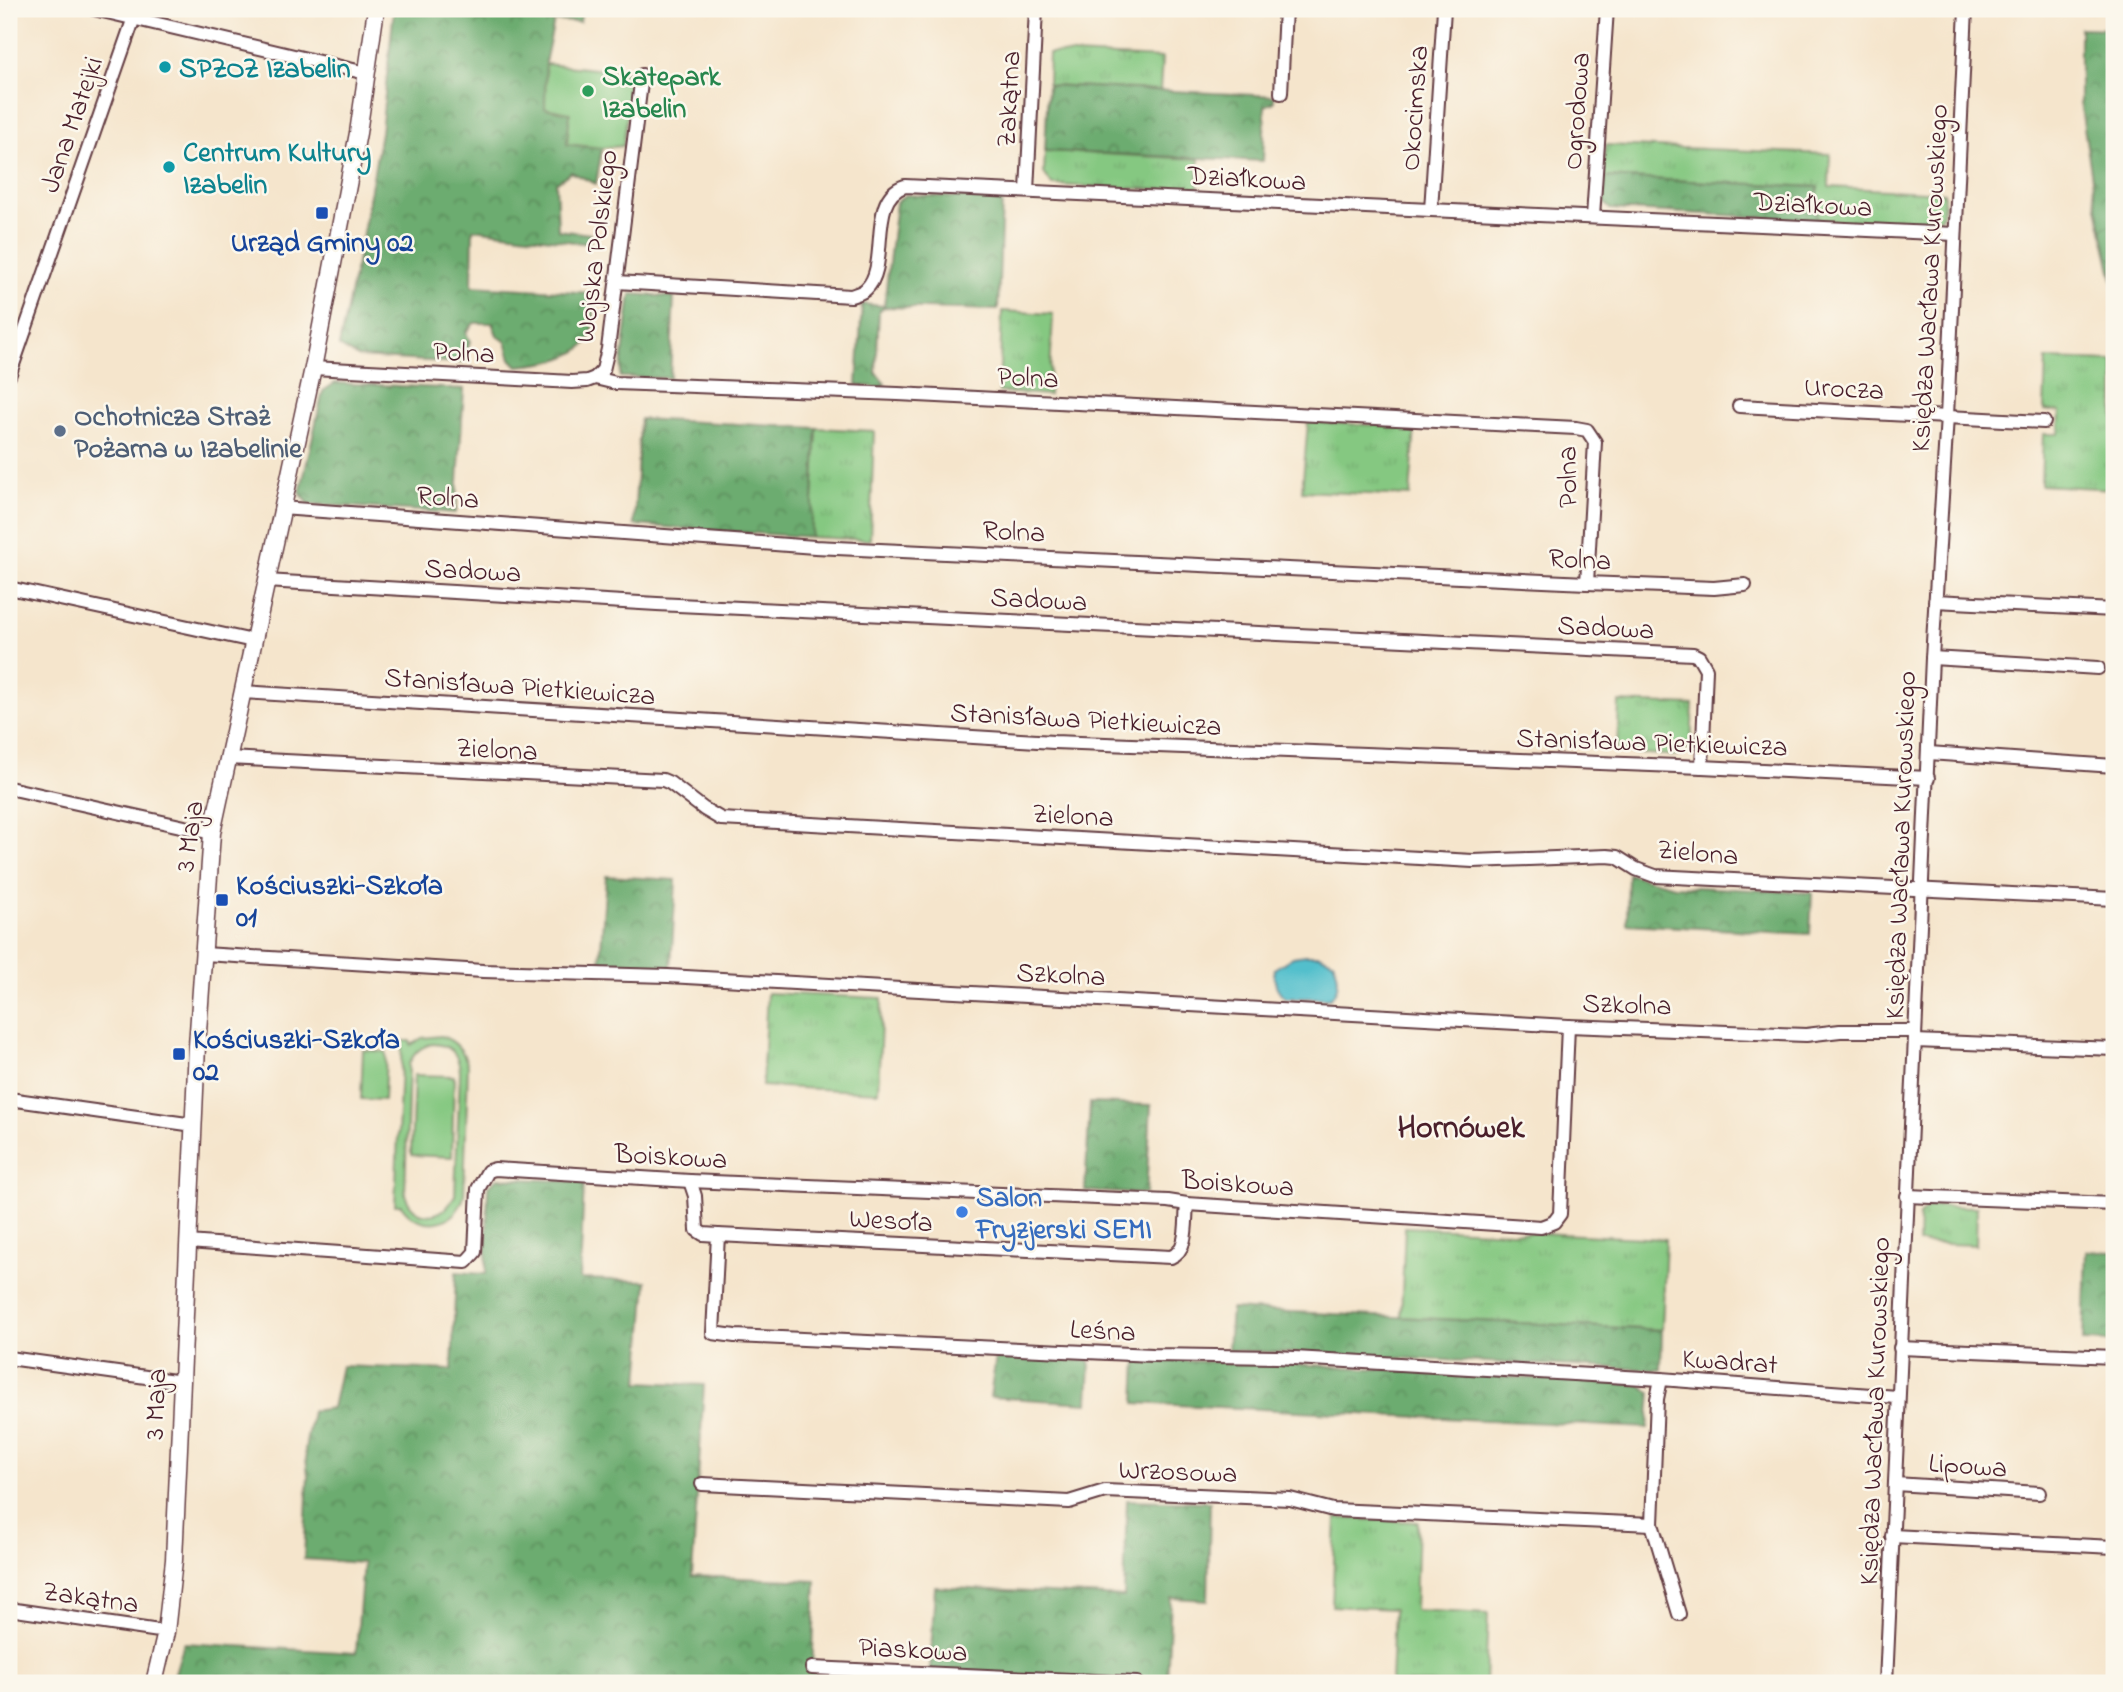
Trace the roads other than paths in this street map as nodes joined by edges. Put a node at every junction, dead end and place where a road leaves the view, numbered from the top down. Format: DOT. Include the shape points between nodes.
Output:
graph roads {
  1 [pos="94,9"];
  2 [pos="376,9"];
  3 [pos="1036,9"];
  4 [pos="1285,9"];
  5 [pos="1444,9"];
  6 [pos="1607,9"];
  7 [pos="1966,9"];
  8 [pos="135,13"];
  9 [pos="366,73"];
  10 [pos="642,75"];
  11 [pos="1281,93"];
  12 [pos="1027,191"];
  13 [pos="1431,210"];
  14 [pos="1593,217"];
  15 [pos="1955,234"];
  16 [pos="617,282"];
  17 [pos="313,368"];
  18 [pos="9,376"];
  19 [pos="595,378"];
  20 [pos="1739,407"];
  21 [pos="1947,416"];
  22 [pos="2044,422"];
  23 [pos="281,508"];
  24 [pos="265,581"];
  25 [pos="1587,583"];
  26 [pos="1745,585"];
  27 [pos="9,588"];
  28 [pos="1935,601"];
  29 [pos="2114,610"];
  30 [pos="253,641"];
  31 [pos="1932,658"];
  32 [pos="2098,668"];
  33 [pos="242,692"];
  34 [pos="1929,753"];
  35 [pos="227,758"];
  36 [pos="1702,766"];
  37 [pos="2114,766"];
  38 [pos="1928,778"];
  39 [pos="9,788"];
  40 [pos="212,833"];
  41 [pos="1922,890"];
  42 [pos="2114,899"];
  43 [pos="204,954"];
  44 [pos="1568,1026"];
  45 [pos="1915,1036"];
  46 [pos="2114,1049"];
  47 [pos="9,1100"];
  48 [pos="194,1125"];
  49 [pos="690,1181"];
  50 [pos="1907,1196"];
  51 [pos="1187,1204"];
  52 [pos="2114,1204"];
  53 [pos="718,1236"];
  54 [pos="188,1242"];
  55 [pos="1900,1348"];
  56 [pos="2114,1357"];
  57 [pos="9,1358"];
  58 [pos="1661,1380"];
  59 [pos="182,1382"];
  60 [pos="1897,1397"];
  61 [pos="702,1483"];
  62 [pos="1895,1484"];
  63 [pos="2039,1493"];
  64 [pos="1652,1524"];
  65 [pos="1892,1536"];
  66 [pos="2114,1547"];
  67 [pos="9,1609"];
  68 [pos="1679,1614"];
  69 [pos="166,1632"];
  70 [pos="812,1668"];
  71 [pos="154,1683"];
  72 [pos="1137,1683"];
  73 [pos="1886,1683"];
  1 -- 8 [label="street"];
  2 -- 9 [label="street, 3 Maja"];
  3 -- 12 [label="street, Zakątna"];
  4 -- 11 [label="street"];
  5 -- 13 [label="street, Okocimska"];
  6 -- 14 [label="street, Ogrodowa"];
  7 -- 15 [label="street, Księdza Wacława Kurowskiego"];
  8 -- 9 [label="street"];
  8 -- 18 [label="street, Jana Matejki"];
  9 -- 17 [label="street, 3 Maja"];
  10 -- 16 [label="street, Wojska Polskiego"];
  12 -- 13 [label="street, Działkowa"];
  12 -- 16 [label="street, Działkowa" via="896,188 886,202 873,278 863,292 851,296"];
  13 -- 14 [label="street, Działkowa"];
  14 -- 15 [label="street, Działkowa"];
  15 -- 21 [label="street, Księdza Wacława Kurowskiego"];
  16 -- 19 [label="street, Wojska Polskiego" via="608,349 603,370"];
  17 -- 19 [label="street, Polna" via="572,382"];
  17 -- 23 [label="street, 3 Maja"];
  19 -- 25 [label="street, Polna" via="616,383 1587,430 1595,442"];
  20 -- 21 [label="street, Urocza"];
  21 -- 22 [label="street, Urocza"];
  21 -- 28 [label="street, Księdza Wacława Kurowskiego"];
  23 -- 24 [label="street, 3 Maja"];
  23 -- 25 [label="street, Rolna" via="815,547"];
  24 -- 30 [label="street, 3 Maja"];
  24 -- 36 [label="street, Sadowa" via="1693,654 1706,669"];
  25 -- 26 [label="street, Rolna"];
  27 -- 30 [label="street"];
  28 -- 29 [label="street"];
  28 -- 31 [label="street, Księdza Wacława Kurowskiego"];
  30 -- 33 [label="street, 3 Maja"];
  31 -- 32 [label="street"];
  31 -- 34 [label="street, Księdza Wacława Kurowskiego"];
  33 -- 35 [label="street, 3 Maja"];
  33 -- 36 [label="street, Stanisława Pietkiewicza" via="1054,743"];
  34 -- 37 [label="street"];
  34 -- 38 [label="street, Księdza Wacława Kurowskiego"];
  35 -- 40 [label="street, 3 Maja"];
  35 -- 41 [label="street, Zielona" via="663,780 722,819 1473,861 1607,856 1655,876"];
  36 -- 38 [label="street, Stanisława Pietkiewicza"];
  38 -- 41 [label="street, Księdza Wacława Kurowskiego"];
  39 -- 40 [label="street"];
  40 -- 43 [label="street, 3 Maja"];
  41 -- 42 [label="street, Zielona"];
  41 -- 45 [label="street, Księdza Wacława Kurowskiego"];
  43 -- 44 [label="street, Szkolna"];
  43 -- 48 [label="street, 3 Maja"];
  44 -- 45 [label="street, Szkolna"];
  44 -- 51 [label="street, Boiskowa" via="1559,1214 1554,1222 1541,1227"];
  45 -- 46 [label="street, Szkolna"];
  45 -- 50 [label="street, Księdza Wacława Kurowskiego"];
  47 -- 48 [label="street"];
  48 -- 54 [label="street, 3 Maja"];
  49 -- 51 [label="street, Boiskowa"];
  49 -- 53 [label="street" via="696,1230"];
  49 -- 54 [label="street, Boiskowa" via="488,1171 478,1189 475,1252 466,1262"];
  50 -- 52 [label="street"];
  50 -- 55 [label="street, Księdza Wacława Kurowskiego"];
  51 -- 53 [label="street, Wesoła" via="1183,1246 1171,1257"];
  53 -- 58 [label="street, Leśna" via="713,1333 1277,1357"];
  54 -- 59 [label="street, 3 Maja"];
  55 -- 56 [label="street"];
  55 -- 60 [label="street, Księdza Wacława Kurowskiego"];
  57 -- 59 [label="street"];
  58 -- 60 [label="street, Kwadrat"];
  58 -- 64 [label="street, Kwadrat"];
  59 -- 69 [label="street, 3 Maja"];
  60 -- 62 [label="street, Księdza Wacława Kurowskiego"];
  61 -- 64 [label="street, Wrzosowa" via="1069,1502 1105,1491 1132,1492 1290,1499 1333,1510"];
  62 -- 63 [label="street, Lipowa"];
  62 -- 65 [label="street, Księdza Wacława Kurowskiego"];
  64 -- 68 [label="street, Kwadrat"];
  65 -- 66 [label="street"];
  65 -- 73 [label="street, Księdza Wacława Kurowskiego"];
  67 -- 69 [label="street, Zakątna"];
  69 -- 71 [label="street, 3 Maja"];
  70 -- 72 [label="street, Piaskowa"];
}
